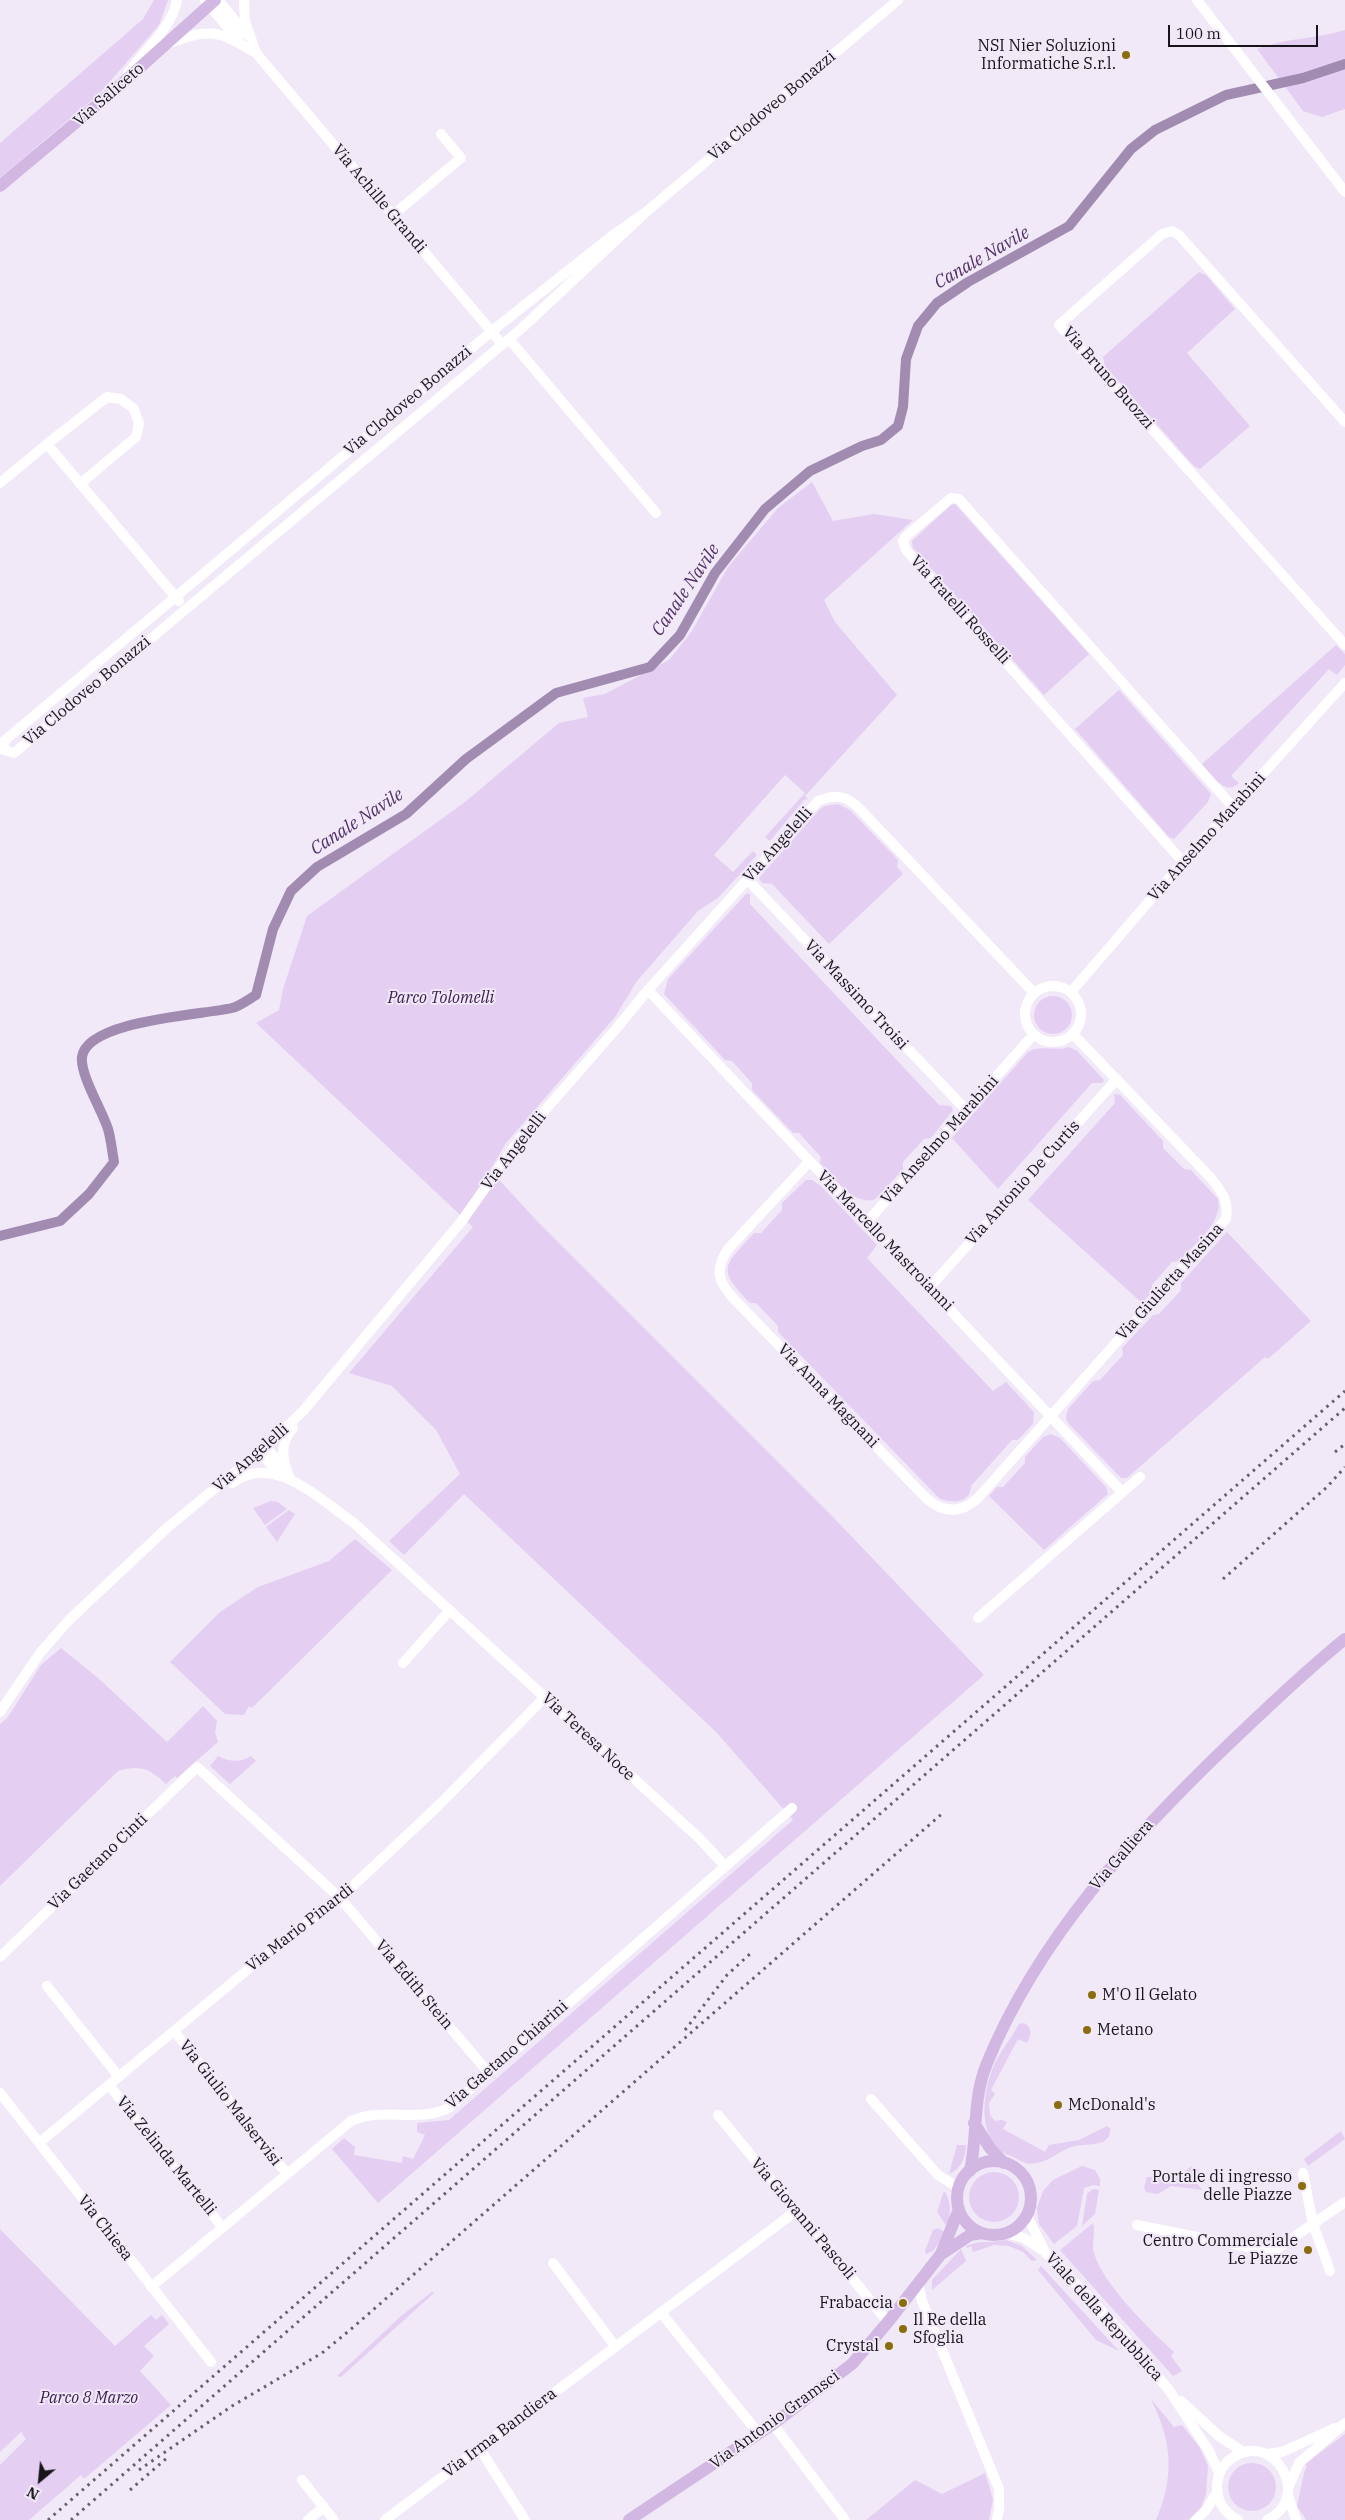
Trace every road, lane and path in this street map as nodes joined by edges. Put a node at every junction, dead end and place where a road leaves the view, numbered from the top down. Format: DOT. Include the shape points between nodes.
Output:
graph roads {
  1 [pos="177,0"];
  2 [pos="244,0"];
  3 [pos="898,0"];
  4 [pos="1197,0"];
  5 [pos="212,1"];
  6 [pos="246,41"];
  7 [pos="167,44"];
  8 [pos="116,89"];
  9 [pos="441,134"];
  10 [pos="0,186"];
  11 [pos="1345,192"];
  12 [pos="646,212"];
  13 [pos="393,215"];
  14 [pos="492,331"];
  15 [pos="506,342"];
  16 [pos="1345,422"];
  17 [pos="47,444"];
  18 [pos="0,483"];
  19 [pos="80,484"];
  20 [pos="656,513"];
  21 [pos="176,598"];
  22 [pos="186,609"];
  23 [pos="1345,645"];
  24 [pos="1345,682"];
  25 [pos="1233,807"];
  26 [pos="1183,862"];
  27 [pos="747,879"];
  28 [pos="648,990"];
  29 [pos="1071,992"];
  30 [pos="1034,993"];
  31 [pos="1074,1034"];
  32 [pos="1033,1035"];
  33 [pos="1117,1079"];
  34 [pos="966,1110"];
  35 [pos="809,1162"];
  36 [pos="867,1222"];
  37 [pos="929,1288"];
  38 [pos="318,1393"];
  39 [pos="1050,1416"];
  40 [pos="263,1449"];
  41 [pos="285,1475"];
  42 [pos="1140,1477"];
  43 [pos="1122,1492"];
  44 [pos="176,1520"];
  45 [pos="450,1610"];
  46 [pos="978,1618"];
  47 [pos="1345,1639"];
  48 [pos="402,1663"];
  49 [pos="545,1697"];
  50 [pos="0,1712"];
  51 [pos="792,1808"];
  52 [pos="725,1866"];
  53 [pos="340,1898"];
  54 [pos="0,1957"];
  55 [pos="47,1986"];
  56 [pos="174,2031"];
  57 [pos="488,2072"];
  58 [pos="119,2077"];
  59 [pos="109,2085"];
  60 [pos="0,2093"];
  61 [pos="871,2099"];
  62 [pos="718,2115"];
  63 [pos="974,2123"];
  64 [pos="39,2143"];
  65 [pos="1004,2163"];
  66 [pos="970,2170"];
  67 [pos="1302,2173"];
  68 [pos="286,2174"];
  69 [pos="959,2188"];
  70 [pos="1345,2202"];
  71 [pos="959,2209"];
  72 [pos="796,2211"];
  73 [pos="1027,2216"];
  74 [pos="1313,2224"];
  75 [pos="1137,2226"];
  76 [pos="222,2228"];
  77 [pos="982,2233"];
  78 [pos="1006,2233"];
  79 [pos="1045,2252"];
  80 [pos="941,2254"];
  81 [pos="553,2263"];
  82 [pos="1330,2271"];
  83 [pos="918,2284"];
  84 [pos="151,2287"];
  85 [pos="662,2314"];
  86 [pos="888,2322"];
  87 [pos="615,2346"];
  88 [pos="212,2362"];
  89 [pos="1169,2390"];
  90 [pos="773,2424"];
  91 [pos="1344,2424"];
  92 [pos="759,2434"];
  93 [pos="480,2448"];
  94 [pos="1243,2452"];
  95 [pos="1266,2454"];
  96 [pos="1219,2473"];
  97 [pos="302,2480"];
  98 [pos="1288,2491"];
  99 [pos="1217,2492"];
  100 [pos="324,2507"];
  101 [pos="308,2520"];
  102 [pos="334,2520"];
  103 [pos="385,2520"];
  104 [pos="525,2520"];
  105 [pos="630,2520"];
  106 [pos="845,2520"];
  107 [pos="997,2520"];
  108 [pos="1196,2520"];
  109 [pos="1238,2520"];
  110 [pos="1267,2520"];
  111 [pos="1296,2520"];
  1 -- 8 [label="street" via="167,24"];
  2 -- 6 [label="street, Via Achille Grandi"];
  3 -- 12 [label="street, Via Clodoveo Bonazzi"];
  4 -- 11 [label="street"];
  5 -- 6 [label="street, Via Achille Grandi"];
  5 -- 7 [label="main road, Via Saliceto"];
  6 -- 7 [label="street" via="214,32 198,33"];
  6 -- 13 [label="street, Via Achille Grandi"];
  7 -- 8 [label="main road, Via Saliceto"];
  8 -- 10 [label="main road, Via Saliceto"];
  9 -- 13 [label="street" via="461,158"];
  12 -- 14 [label="street, Via Clodoveo Bonazzi"];
  12 -- 15 [label="street, Via Clodoveo Bonazzi"];
  13 -- 14 [label="street, Via Achille Grandi"];
  14 -- 15 [label="street, Via Achille Grandi"];
  14 -- 21 [label="street, Via Clodoveo Bonazzi"];
  15 -- 20 [label="street"];
  15 -- 22 [label="street, Via Clodoveo Bonazzi"];
  16 -- 23 [label="street, Via Bruno Buozzi" via="1179,235 1172,231 1162,234 1059,325"];
  17 -- 18 [label="street"];
  17 -- 19 [label="street"];
  17 -- 19 [label="street" via="107,397 121,398 134,409 139,424 136,437"];
  19 -- 21 [label="street"];
  21 -- 22 [label="street"];
  21 -- 22 [label="street, Via Clodoveo Bonazzi" via="4,741 4,750 14,753"];
  24 -- 25 [label="street, Via Anselmo Marabini"];
  25 -- 26 [label="street, Via Anselmo Marabini"];
  25 -- 26 [label="street, Via fratelli Rosselli" via="959,499 950,498 905,537 906,550"];
  26 -- 29 [label="street, Via Anselmo Marabini"];
  27 -- 28 [label="street, Via Angelelli"];
  27 -- 30 [label="street, Via Angelelli" via="818,801 838,796 846,798 864,812"];
  27 -- 34 [label="street, Via Massimo Troisi"];
  28 -- 35 [label="street, Via Marcello Mastroianni"];
  28 -- 38 [label="street, Via Angelelli" via="519,1140 461,1222"];
  29 -- 30 [label="street" via="1049,986"];
  29 -- 31 [label="street" via="1080,1007 1081,1017"];
  30 -- 32 [label="street" via="1025,1008 1024,1017"];
  31 -- 32 [label="street" via="1055,1043"];
  31 -- 33 [label="street, Via Giulietta Masina"];
  32 -- 34 [label="street, Via Anselmo Marabini"];
  33 -- 37 [label="street, Via Antonio De Curtis"];
  33 -- 39 [label="street, Via Giulietta Masina" via="1211,1178 1228,1205 1226,1219"];
  34 -- 36 [label="street, Via Anselmo Marabini"];
  35 -- 36 [label="street, Via Marcello Mastroianni"];
  35 -- 39 [label="street, Via Anna Magnani" via="721,1260 720,1280 735,1300 926,1498 943,1509 952,1511 969,1506"];
  36 -- 37 [label="street, Via Marcello Mastroianni"];
  37 -- 39 [label="street, Via Marcello Mastroianni"];
  38 -- 40 [label="street, Via Angelelli"];
  38 -- 41 [label="street" via="309,1411 286,1435 282,1451"];
  39 -- 43 [label="street, Via Marcello Mastroianni"];
  40 -- 41 [label="street, Via Teresa Noce" via="270,1452"];
  40 -- 44 [label="street, Via Angelelli"];
  41 -- 44 [label="street" via="255,1472 241,1476 212,1500"];
  41 -- 45 [label="street, Via Teresa Noce" via="354,1523"];
  42 -- 43 [label="street"];
  43 -- 46 [label="street"];
  44 -- 50 [label="street, Via Angelelli" via="54,1636"];
  45 -- 48 [label="street"];
  45 -- 49 [label="street, Via Teresa Noce"];
  47 -- 63 [label="main road, Via Galliera" via="1309,1668 1160,1811 1074,1912 1040,1964 987,2063"];
  49 -- 52 [label="street, Via Teresa Noce"];
  49 -- 53 [label="street, Via Mario Pinardi" via="438,1806"];
  51 -- 52 [label="street, Via Gaetano Chiarini"];
  52 -- 57 [label="street, Via Gaetano Chiarini"];
  53 -- 54 [label="street, Via Gaetano Cinti" via="197,1767"];
  53 -- 56 [label="street, Via Mario Pinardi"];
  53 -- 57 [label="street, Via Edith Stein"];
  55 -- 58 [label="street"];
  56 -- 58 [label="street, Via Mario Pinardi"];
  56 -- 68 [label="street, Via Giulio Malservisi"];
  57 -- 68 [label="street, Via Gaetano Chiarini" via="442,2112 367,2116 351,2121"];
  58 -- 59 [label="street, Via Mario Pinardi"];
  59 -- 64 [label="street, Via Mario Pinardi"];
  59 -- 76 [label="street, Via Zelinda Martelli"];
  60 -- 64 [label="street, Via Chiesa"];
  61 -- 69 [label="street" via="938,2175"];
  62 -- 72 [label="street, Via Giovanni Pascoli"];
  63 -- 65 [label="main road"];
  63 -- 66 [label="main road, Via Galliera" via="974,2154"];
  64 -- 84 [label="street, Via Chiesa"];
  65 -- 66 [label="main road" via="992,2161"];
  65 -- 73 [label="main road" via="1019,2170 1029,2186 1031,2202"];
  66 -- 69 [label="main road"];
  67 -- 74 [label="street"];
  68 -- 76 [label="street, Via Gaetano Chiarini"];
  69 -- 71 [label="main road"];
  70 -- 74 [label="street"];
  71 -- 77 [label="main road" via="970,2226"];
  71 -- 80 [label="main road, Via Antonio Gramsci"];
  72 -- 85 [label="street, Via Irma Bandiera"];
  72 -- 86 [label="street, Via Giovanni Pascoli"];
  73 -- 78 [label="main road" via="1014,2230"];
  73 -- 79 [label="street, Viale della Repubblica"];
  74 -- 75 [label="street" via="1272,2252"];
  74 -- 82 [label="street"];
  76 -- 84 [label="street, Via Gaetano Chiarini"];
  77 -- 78 [label="main road"];
  77 -- 80 [label="main road, Via Antonio Gramsci" via="970,2235"];
  78 -- 79 [label="street" via="1024,2238"];
  79 -- 89 [label="street, Viale della Repubblica" via="1113,2323"];
  80 -- 83 [label="main road, Via Antonio Gramsci"];
  81 -- 87 [label="street"];
  83 -- 86 [label="main road, Via Antonio Gramsci"];
  83 -- 107 [label="street" via="922,2301 999,2489"];
  84 -- 88 [label="street, Via Chiesa"];
  85 -- 87 [label="street, Via Irma Bandiera"];
  85 -- 92 [label="street"];
  86 -- 90 [label="main road, Via Antonio Gramsci" via="852,2364"];
  87 -- 93 [label="street, Via Irma Bandiera"];
  89 -- 94 [label="street, Viale della Repubblica" via="1219,2436"];
  89 -- 96 [label="street, Viale della Repubblica" via="1209,2451"];
  90 -- 92 [label="main road, Via Antonio Gramsci"];
  90 -- 106 [label="street"];
  91 -- 95 [label="street" via="1282,2452"];
  91 -- 98 [label="street" via="1300,2463"];
  92 -- 105 [label="main road, Via Antonio Gramsci"];
  93 -- 103 [label="street, Via Irma Bandiera"];
  93 -- 104 [label="street"];
  94 -- 95 [label="street"];
  94 -- 96 [label="street" via="1229,2460"];
  95 -- 98 [label="street" via="1282,2467"];
  96 -- 99 [label="street"];
  97 -- 100 [label="street"];
  98 -- 110 [label="street" via="1279,2511"];
  98 -- 111 [label="street"];
  99 -- 108 [label="street"];
  99 -- 109 [label="street" via="1224,2510"];
  100 -- 101 [label="street"];
  100 -- 102 [label="street"];
}
